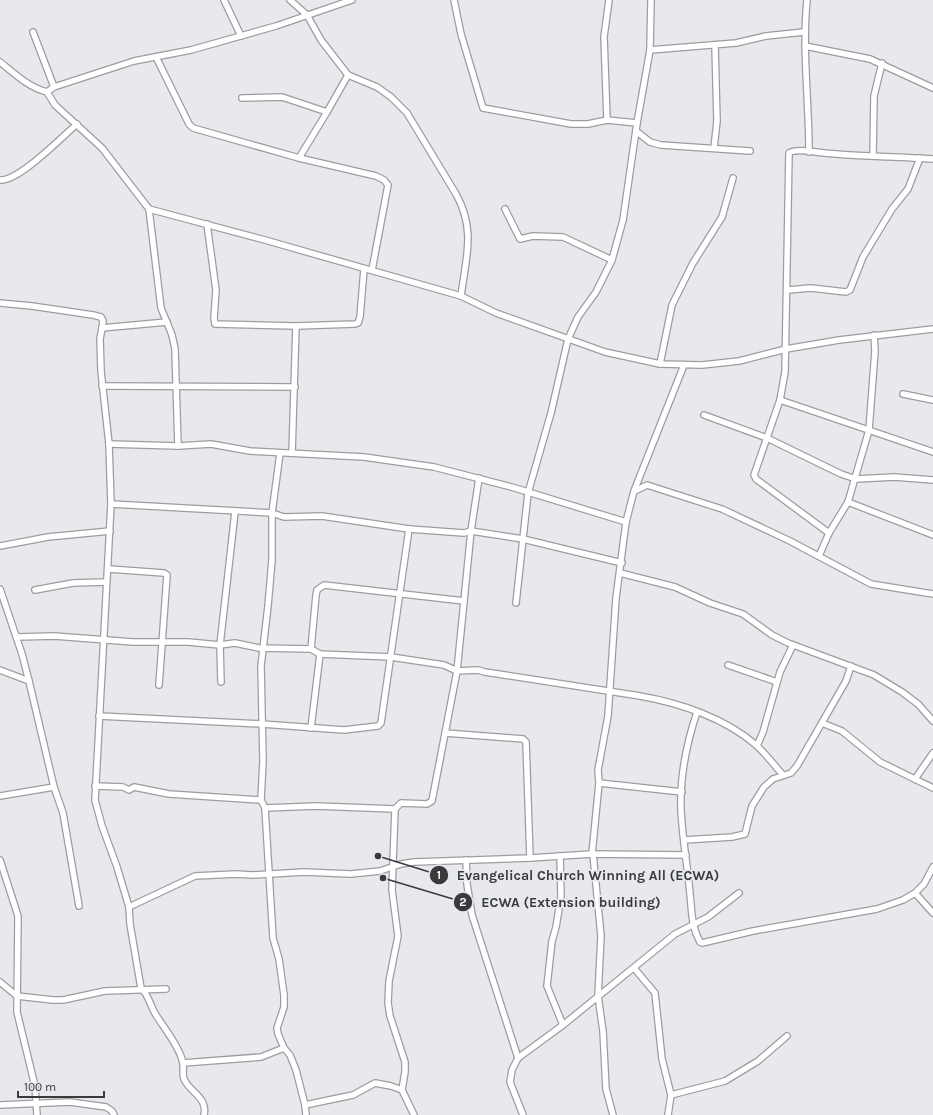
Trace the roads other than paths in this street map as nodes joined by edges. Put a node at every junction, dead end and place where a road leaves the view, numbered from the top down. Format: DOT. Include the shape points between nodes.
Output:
graph roads {
  1 [pos="224,0"];
  2 [pos="290,0"];
  3 [pos="352,0"];
  4 [pos="454,0"];
  5 [pos="609,0"];
  6 [pos="651,0"];
  7 [pos="807,0"];
  8 [pos="307,15"];
  9 [pos="33,32"];
  10 [pos="804,32"];
  11 [pos="241,36"];
  12 [pos="715,45"];
  13 [pos="805,46"];
  14 [pos="650,50"];
  15 [pos="156,57"];
  16 [pos="0,62"];
  17 [pos="882,63"];
  18 [pos="348,75"];
  19 [pos="54,87"];
  20 [pos="933,88"];
  21 [pos="47,92"];
  22 [pos="242,98"];
  23 [pos="327,112"];
  24 [pos="607,120"];
  25 [pos="636,123"];
  26 [pos="77,124"];
  27 [pos="636,131"];
  28 [pos="714,148"];
  29 [pos="750,151"];
  30 [pos="809,152"];
  31 [pos="873,156"];
  32 [pos="299,158"];
  33 [pos="920,158"];
  34 [pos="933,159"];
  35 [pos="733,178"];
  36 [pos="0,180"];
  37 [pos="149,209"];
  38 [pos="505,209"];
  39 [pos="207,224"];
  40 [pos="612,260"];
  41 [pos="364,269"];
  42 [pos="372,270"];
  43 [pos="788,290"];
  44 [pos="461,296"];
  45 [pos="0,304"];
  46 [pos="167,322"];
  47 [pos="296,326"];
  48 [pos="102,328"];
  49 [pos="933,329"];
  50 [pos="874,335"];
  51 [pos="568,339"];
  52 [pos="786,349"];
  53 [pos="660,364"];
  54 [pos="684,365"];
  55 [pos="102,386"];
  56 [pos="176,386"];
  57 [pos="295,387"];
  58 [pos="903,394"];
  59 [pos="780,400"];
  60 [pos="933,400"];
  61 [pos="704,415"];
  62 [pos="870,430"];
  63 [pos="767,438"];
  64 [pos="109,444"];
  65 [pos="178,446"];
  66 [pos="292,452"];
  67 [pos="933,452"];
  68 [pos="280,453"];
  69 [pos="479,478"];
  70 [pos="856,479"];
  71 [pos="933,480"];
  72 [pos="634,491"];
  73 [pos="528,493"];
  74 [pos="848,502"];
  75 [pos="111,504"];
  76 [pos="235,512"];
  77 [pos="272,513"];
  78 [pos="626,522"];
  79 [pos="409,529"];
  80 [pos="110,531"];
  81 [pos="471,531"];
  82 [pos="829,533"];
  83 [pos="933,536"];
  84 [pos="523,539"];
  85 [pos="0,546"];
  86 [pos="818,556"];
  87 [pos="622,563"];
  88 [pos="109,569"];
  89 [pos="620,573"];
  90 [pos="106,582"];
  91 [pos="0,589"];
  92 [pos="35,590"];
  93 [pos="400,593"];
  94 [pos="933,594"];
  95 [pos="464,601"];
  96 [pos="516,603"];
  97 [pos="17,637"];
  98 [pos="104,639"];
  99 [pos="161,643"];
  100 [pos="220,645"];
  101 [pos="793,645"];
  102 [pos="263,648"];
  103 [pos="311,649"];
  104 [pos="320,654"];
  105 [pos="391,657"];
  106 [pos="728,665"];
  107 [pos="851,666"];
  108 [pos="0,670"];
  109 [pos="457,671"];
  110 [pos="29,681"];
  111 [pos="222,682"];
  112 [pos="777,682"];
  113 [pos="159,685"];
  114 [pos="611,691"];
  115 [pos="697,712"];
  116 [pos="99,716"];
  117 [pos="933,721"];
  118 [pos="822,723"];
  119 [pos="262,724"];
  120 [pos="311,728"];
  121 [pos="445,733"];
  122 [pos="757,746"];
  123 [pos="933,753"];
  124 [pos="783,775"];
  125 [pos="915,779"];
  126 [pos="599,783"];
  127 [pos="95,786"];
  128 [pos="54,787"];
  129 [pos="933,788"];
  130 [pos="682,792"];
  131 [pos="0,796"];
  132 [pos="261,800"];
  133 [pos="266,808"];
  134 [pos="395,809"];
  135 [pos="684,840"];
  136 [pos="593,854"];
  137 [pos="686,855"];
  138 [pos="560,856"];
  139 [pos="530,858"];
  140 [pos="0,860"];
  141 [pos="466,860"];
  142 [pos="933,867"];
  143 [pos="392,868"];
  144 [pos="270,873"];
  145 [pos="739,893"];
  146 [pos="915,893"];
  147 [pos="79,906"];
  148 [pos="129,908"];
  149 [pos="933,913"];
  150 [pos="693,925"];
  151 [pos="634,968"];
  152 [pos="0,982"];
  153 [pos="141,988"];
  154 [pos="166,989"];
  155 [pos="17,996"];
  156 [pos="598,996"];
  157 [pos="562,1025"];
  158 [pos="787,1036"];
  159 [pos="284,1048"];
  160 [pos="518,1058"];
  161 [pos="183,1063"];
  162 [pos="402,1090"];
  163 [pos="671,1095"];
  164 [pos="35,1104"];
  165 [pos="0,1105"];
  166 [pos="305,1105"];
  167 [pos="37,1115"];
  168 [pos="114,1115"];
  169 [pos="204,1115"];
  170 [pos="306,1115"];
  171 [pos="414,1115"];
  172 [pos="522,1115"];
  173 [pos="612,1115"];
  174 [pos="668,1115"];
  1 -- 11 [label="street"];
  2 -- 8 [label="street"];
  3 -- 8 [label="street"];
  4 -- 24 [label="street" via="461,34 483,108 572,124"];
  5 -- 24 [label="street" via="604,37"];
  6 -- 14 [label="street"];
  7 -- 10 [label="street"];
  8 -- 11 [label="street"];
  8 -- 18 [label="street" via="321,40"];
  9 -- 19 [label="street"];
  10 -- 12 [label="street" via="782,33"];
  10 -- 13 [label="street"];
  11 -- 15 [label="street"];
  12 -- 14 [label="street"];
  12 -- 28 [label="street" via="717,121"];
  13 -- 17 [label="street"];
  13 -- 30 [label="street"];
  14 -- 25 [label="street"];
  15 -- 19 [label="street" via="134,61"];
  15 -- 32 [label="street" via="193,128"];
  16 -- 21 [label="street" via="26,84"];
  17 -- 20 [label="street"];
  17 -- 31 [label="street" via="874,96"];
  18 -- 23 [label="street"];
  18 -- 44 [label="street" via="377,87 406,113 462,205 469,229"];
  19 -- 21 [label="street"];
  21 -- 26 [label="street" via="54,105"];
  22 -- 23 [label="street" via="282,96"];
  23 -- 32 [label="street"];
  24 -- 25 [label="street"];
  25 -- 27 [label="street"];
  26 -- 36 [label="street" via="22,172"];
  26 -- 37 [label="street" via="114,162"];
  27 -- 28 [label="street" via="650,142 661,145"];
  27 -- 40 [label="street" via="623,220"];
  28 -- 29 [label="street"];
  30 -- 31 [label="street"];
  30 -- 43 [label="street" via="789,153"];
  31 -- 33 [label="street"];
  32 -- 42 [label="street" via="376,176 384,180 388,186"];
  33 -- 34 [label="street"];
  33 -- 43 [label="street" via="908,189 892,209 863,257 850,290"];
  35 -- 53 [label="street" via="722,217 693,263 672,305"];
  37 -- 39 [label="street"];
  37 -- 46 [label="street" via="161,308"];
  38 -- 40 [label="street" via="520,239 533,236 563,237"];
  39 -- 41 [label="street"];
  39 -- 47 [label="street" via="216,290 216,324"];
  40 -- 51 [label="street"];
  41 -- 42 [label="street"];
  41 -- 47 [label="street" via="358,323"];
  42 -- 44 [label="street"];
  43 -- 52 [label="street"];
  44 -- 51 [label="street" via="496,314"];
  45 -- 48 [label="street" via="101,316 104,322"];
  46 -- 48 [label="street"];
  46 -- 56 [label="street" via="175,349"];
  47 -- 57 [label="street"];
  48 -- 55 [label="street"];
  49 -- 50 [label="street"];
  50 -- 52 [label="street"];
  50 -- 62 [label="street"];
  51 -- 53 [label="street" via="605,352"];
  51 -- 73 [label="street" via="551,413"];
  52 -- 54 [label="street" via="739,361"];
  52 -- 59 [label="street"];
  53 -- 54 [label="street"];
  54 -- 72 [label="street"];
  55 -- 56 [label="street"];
  55 -- 64 [label="street"];
  56 -- 57 [label="street"];
  56 -- 65 [label="street"];
  57 -- 66 [label="street"];
  58 -- 60 [label="street"];
  59 -- 62 [label="street"];
  59 -- 63 [label="street"];
  61 -- 63 [label="street"];
  62 -- 67 [label="street"];
  62 -- 70 [label="street"];
  63 -- 70 [label="street"];
  63 -- 82 [label="street" via="754,477"];
  64 -- 65 [label="street"];
  64 -- 75 [label="street"];
  65 -- 68 [label="street" via="211,444"];
  66 -- 68 [label="street"];
  66 -- 69 [label="street" via="364,457 421,465"];
  68 -- 77 [label="street"];
  69 -- 73 [label="street"];
  69 -- 81 [label="street"];
  70 -- 71 [label="street" via="894,477"];
  70 -- 74 [label="street"];
  72 -- 78 [label="street"];
  72 -- 86 [label="street" via="647,485 700,501"];
  73 -- 78 [label="street"];
  73 -- 84 [label="street"];
  74 -- 82 [label="street"];
  74 -- 83 [label="street"];
  75 -- 76 [label="street"];
  75 -- 80 [label="street"];
  76 -- 77 [label="street"];
  76 -- 100 [label="street"];
  77 -- 79 [label="street" via="284,517 322,516"];
  77 -- 102 [label="street" via="272,560"];
  78 -- 87 [label="street"];
  79 -- 81 [label="street" via="464,533"];
  79 -- 93 [label="street"];
  80 -- 85 [label="street" via="48,537"];
  80 -- 88 [label="street"];
  81 -- 84 [label="street"];
  81 -- 95 [label="street"];
  82 -- 86 [label="street"];
  84 -- 87 [label="street"];
  84 -- 96 [label="street"];
  86 -- 94 [label="street" via="871,584"];
  87 -- 89 [label="street"];
  88 -- 90 [label="street"];
  88 -- 99 [label="street" via="167,575"];
  89 -- 101 [label="street" via="675,587 743,614 772,635"];
  89 -- 114 [label="street" via="611,657"];
  90 -- 92 [label="street" via="56,585"];
  90 -- 98 [label="street"];
  91 -- 97 [label="street"];
  93 -- 95 [label="street"];
  93 -- 103 [label="street" via="321,586 316,595"];
  93 -- 105 [label="street"];
  95 -- 109 [label="street"];
  97 -- 98 [label="street" via="34,635"];
  97 -- 110 [label="street"];
  98 -- 99 [label="street"];
  98 -- 116 [label="street"];
  99 -- 100 [label="street"];
  99 -- 113 [label="street"];
  100 -- 102 [label="street" via="235,644"];
  100 -- 111 [label="street"];
  101 -- 107 [label="street"];
  101 -- 112 [label="street"];
  102 -- 103 [label="street"];
  102 -- 119 [label="street"];
  103 -- 104 [label="street"];
  104 -- 105 [label="street"];
  104 -- 120 [label="street"];
  105 -- 109 [label="street" via="444,665"];
  105 -- 120 [label="street" via="381,723 378,726 344,730"];
  106 -- 112 [label="street"];
  107 -- 117 [label="street" via="874,675 902,692 918,704"];
  107 -- 118 [label="street" via="846,681"];
  108 -- 110 [label="street"];
  109 -- 114 [label="street" via="478,670"];
  109 -- 121 [label="street"];
  110 -- 128 [label="street"];
  112 -- 122 [label="street"];
  114 -- 115 [label="street" via="659,699"];
  114 -- 126 [label="street" via="598,770"];
  115 -- 122 [label="street" via="742,734"];
  115 -- 130 [label="street" via="689,735 682,773"];
  116 -- 119 [label="street"];
  116 -- 127 [label="street"];
  118 -- 124 [label="street" via="797,766 791,773"];
  118 -- 125 [label="street" via="842,731 880,762"];
  119 -- 120 [label="street"];
  119 -- 132 [label="street"];
  121 -- 134 [label="street" via="432,801 427,804 401,803"];
  121 -- 139 [label="street" via="523,739 526,742"];
  122 -- 124 [label="street"];
  123 -- 125 [label="street"];
  124 -- 135 [label="street" via="773,779 759,794 752,806 745,834"];
  125 -- 129 [label="street"];
  126 -- 130 [label="street"];
  126 -- 136 [label="street"];
  127 -- 132 [label="street" via="123,787 129,790 134,787 169,794"];
  127 -- 148 [label="street" via="97,812"];
  128 -- 131 [label="street"];
  128 -- 147 [label="street" via="62,813"];
  130 -- 135 [label="street"];
  132 -- 133 [label="street"];
  133 -- 134 [label="street" via="316,806"];
  133 -- 144 [label="street"];
  134 -- 143 [label="street"];
  135 -- 137 [label="street"];
  136 -- 137 [label="street"];
  136 -- 138 [label="street"];
  136 -- 156 [label="street" via="601,936"];
  137 -- 150 [label="street"];
  138 -- 139 [label="street"];
  138 -- 157 [label="street" via="561,896 547,986"];
  139 -- 141 [label="street"];
  140 -- 155 [label="street" via="18,916"];
  141 -- 143 [label="street" via="414,862"];
  141 -- 160 [label="street" via="472,915"];
  142 -- 146 [label="street" via="924,884"];
  143 -- 144 [label="street" via="351,874"];
  143 -- 162 [label="street" via="398,936 388,995 390,1016 405,1062"];
  144 -- 148 [label="street" via="195,876"];
  144 -- 159 [label="street" via="273,938 284,995 278,1034"];
  145 -- 150 [label="street"];
  146 -- 149 [label="street"];
  146 -- 150 [label="street" via="877,909 752,930 702,944"];
  148 -- 153 [label="street"];
  150 -- 151 [label="street" via="675,934"];
  151 -- 156 [label="street"];
  151 -- 163 [label="street" via="655,993 662,1059"];
  152 -- 155 [label="street"];
  153 -- 154 [label="street"];
  153 -- 155 [label="street" via="105,991 63,1000"];
  153 -- 161 [label="street"];
  155 -- 164 [label="street" via="17,1012 35,1086"];
  156 -- 157 [label="street"];
  156 -- 173 [label="street" via="606,1090"];
  157 -- 160 [label="street"];
  158 -- 163 [label="street" via="758,1061 725,1081"];
  159 -- 161 [label="street" via="260,1057"];
  159 -- 166 [label="street" via="293,1062"];
  160 -- 172 [label="street" via="510,1082"];
  161 -- 169 [label="street" via="184,1080 202,1099"];
  162 -- 166 [label="street" via="375,1083 353,1095"];
  162 -- 171 [label="street"];
  163 -- 174 [label="street"];
  164 -- 165 [label="street"];
  164 -- 167 [label="street"];
  164 -- 168 [label="street" via="70,1102 99,1105 112,1111"];
  166 -- 170 [label="street"];
}
